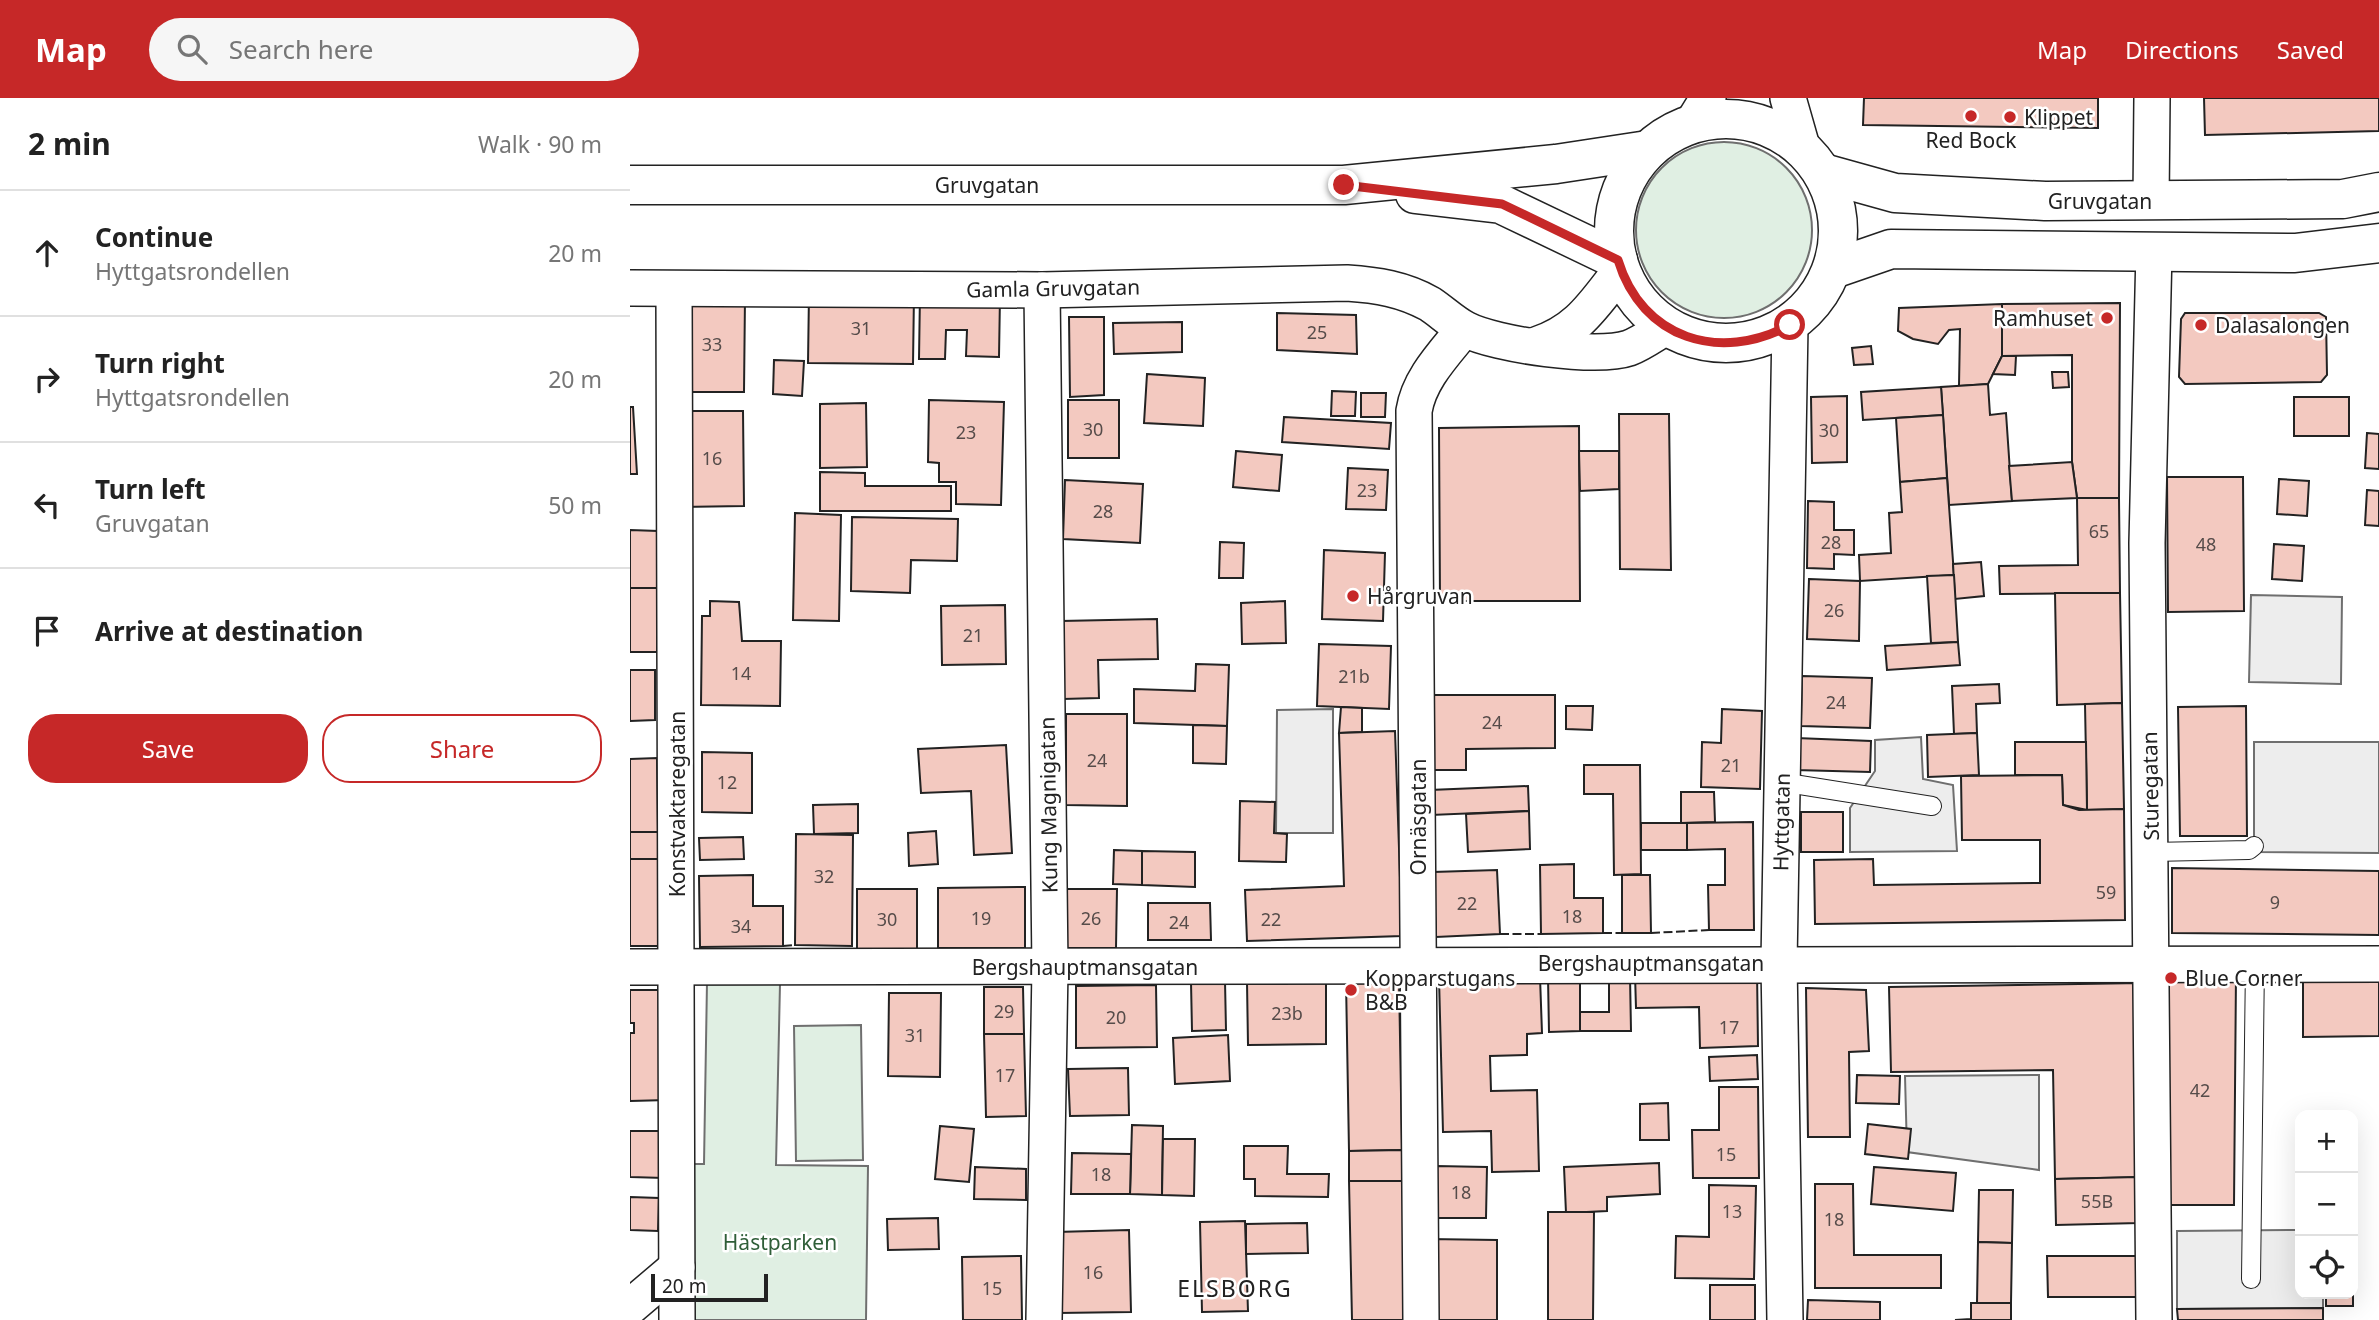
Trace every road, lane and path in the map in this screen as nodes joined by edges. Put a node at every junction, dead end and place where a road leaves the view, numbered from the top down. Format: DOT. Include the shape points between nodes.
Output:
graph roads {
  1 [pos="1788,98"];
  2 [pos="2152,98"];
  3 [pos="1700,111"];
  4 [pos="1648,150"];
  5 [pos="1813,160"];
  6 [pos="630,185"];
  7 [pos="1344,185"];
  8 [pos="2379,192"];
  9 [pos="2151,201"];
  10 [pos="2379,243"];
  11 [pos="2154,251"];
  12 [pos="1619,265"];
  13 [pos="1833,269"];
  14 [pos="630,288"];
  15 [pos="674,289"];
  16 [pos="1042,290"];
  17 [pos="1790,325"];
  18 [pos="1666,327"];
  19 [pos="1464,328"];
  20 [pos="1536,345"];
  21 [pos="1782,782"];
  22 [pos="1931,806"];
  23 [pos="2254,846"];
  24 [pos="2151,852"];
  25 [pos="2152,962"];
  26 [pos="1779,963"];
  27 [pos="2255,963"];
  28 [pos="1419,964"];
  29 [pos="2379,964"];
  30 [pos="630,967"];
  31 [pos="678,968"];
  32 [pos="1049,968"];
  33 [pos="677,1267"];
  34 [pos="2250,1279"];
  35 [pos="630,1307"];
  36 [pos="677,1320"];
  37 [pos="1044,1320"];
  38 [pos="1422,1320"];
  39 [pos="1785,1320"];
  40 [pos="2154,1320"];
  1 -- 5 [label="street"];
  2 -- 9 [label="street"];
  3 -- 4 [label="main road"];
  3 -- 5 [label="main road" via="1762,124"];
  4 -- 7 [label="main road, Gruvgatan"];
  4 -- 12 [label="main road" via="1618,201"];
  5 -- 9 [label="main road, Gruvgatan" via="1895,193"];
  5 -- 13 [label="main road" via="1839,220"];
  6 -- 7 [label="main road, Gruvgatan"];
  7 -- 12 [label="main road, Gruvgatan" via="1502,204"];
  8 -- 9 [label="main road, Gruvgatan" via="2343,199"];
  10 -- 11 [label="main road" via="2295,253"];
  11 -- 13 [label="main road" via="1891,249"];
  11 -- 24 [label="street, Sturegatan" via="2147,543"];
  12 -- 18 [label="main road" via="1635,296"];
  12 -- 20 [label="street" via="1574,328"];
  13 -- 17 [label="main road" via="1816,300"];
  14 -- 15 [label="street, Gamla Gruvgatan"];
  15 -- 16 [label="street, Gamla Gruvgatan"];
  15 -- 31 [label="street, Konstvaktaregatan"];
  16 -- 19 [label="street, Gamla Gruvgatan" via="1382,285 1429,304"];
  16 -- 32 [label="street, Kung Magnigatan"];
  17 -- 18 [label="main road" via="1771,335 1729,344 1686,337"];
  17 -- 21 [label="street, Hyttgatan"];
  18 -- 20 [label="street, Gamla Gruvgatan" via="1627,349 1587,353"];
  19 -- 20 [label="street, Gamla Gruvgatan" via="1487,339"];
  19 -- 28 [label="street, Ornäsgatan" via="1431,370 1414,411"];
  21 -- 22 [label="lane"];
  21 -- 26 [label="street, Hyttgatan"];
  23 -- 24 [label="lane" via="2249,850"];
  24 -- 25 [label="street, Sturegatan"];
  25 -- 26 [label="street, Bergshauptmansgatan"];
  25 -- 27 [label="street, Bergshauptmansgatan"];
  25 -- 40 [label="street, Sturegatan"];
  26 -- 28 [label="street, Bergshauptmansgatan"];
  26 -- 39 [label="street, Hyttgatan"];
  27 -- 29 [label="street, Bergshauptmansgatan"];
  27 -- 34 [label="lane"];
  28 -- 32 [label="street, Bergshauptmansgatan"];
  28 -- 38 [label="street, Ornäsgatan"];
  30 -- 31 [label="street, Bergshauptmansgatan"];
  31 -- 32 [label="street, Bergshauptmansgatan"];
  31 -- 33 [label="street, Konstvaktaregatan"];
  32 -- 37 [label="street, Kung Magnigatan"];
  33 -- 35 [label="street"];
  33 -- 36 [label="street, Konstvaktaregatan"];
}
